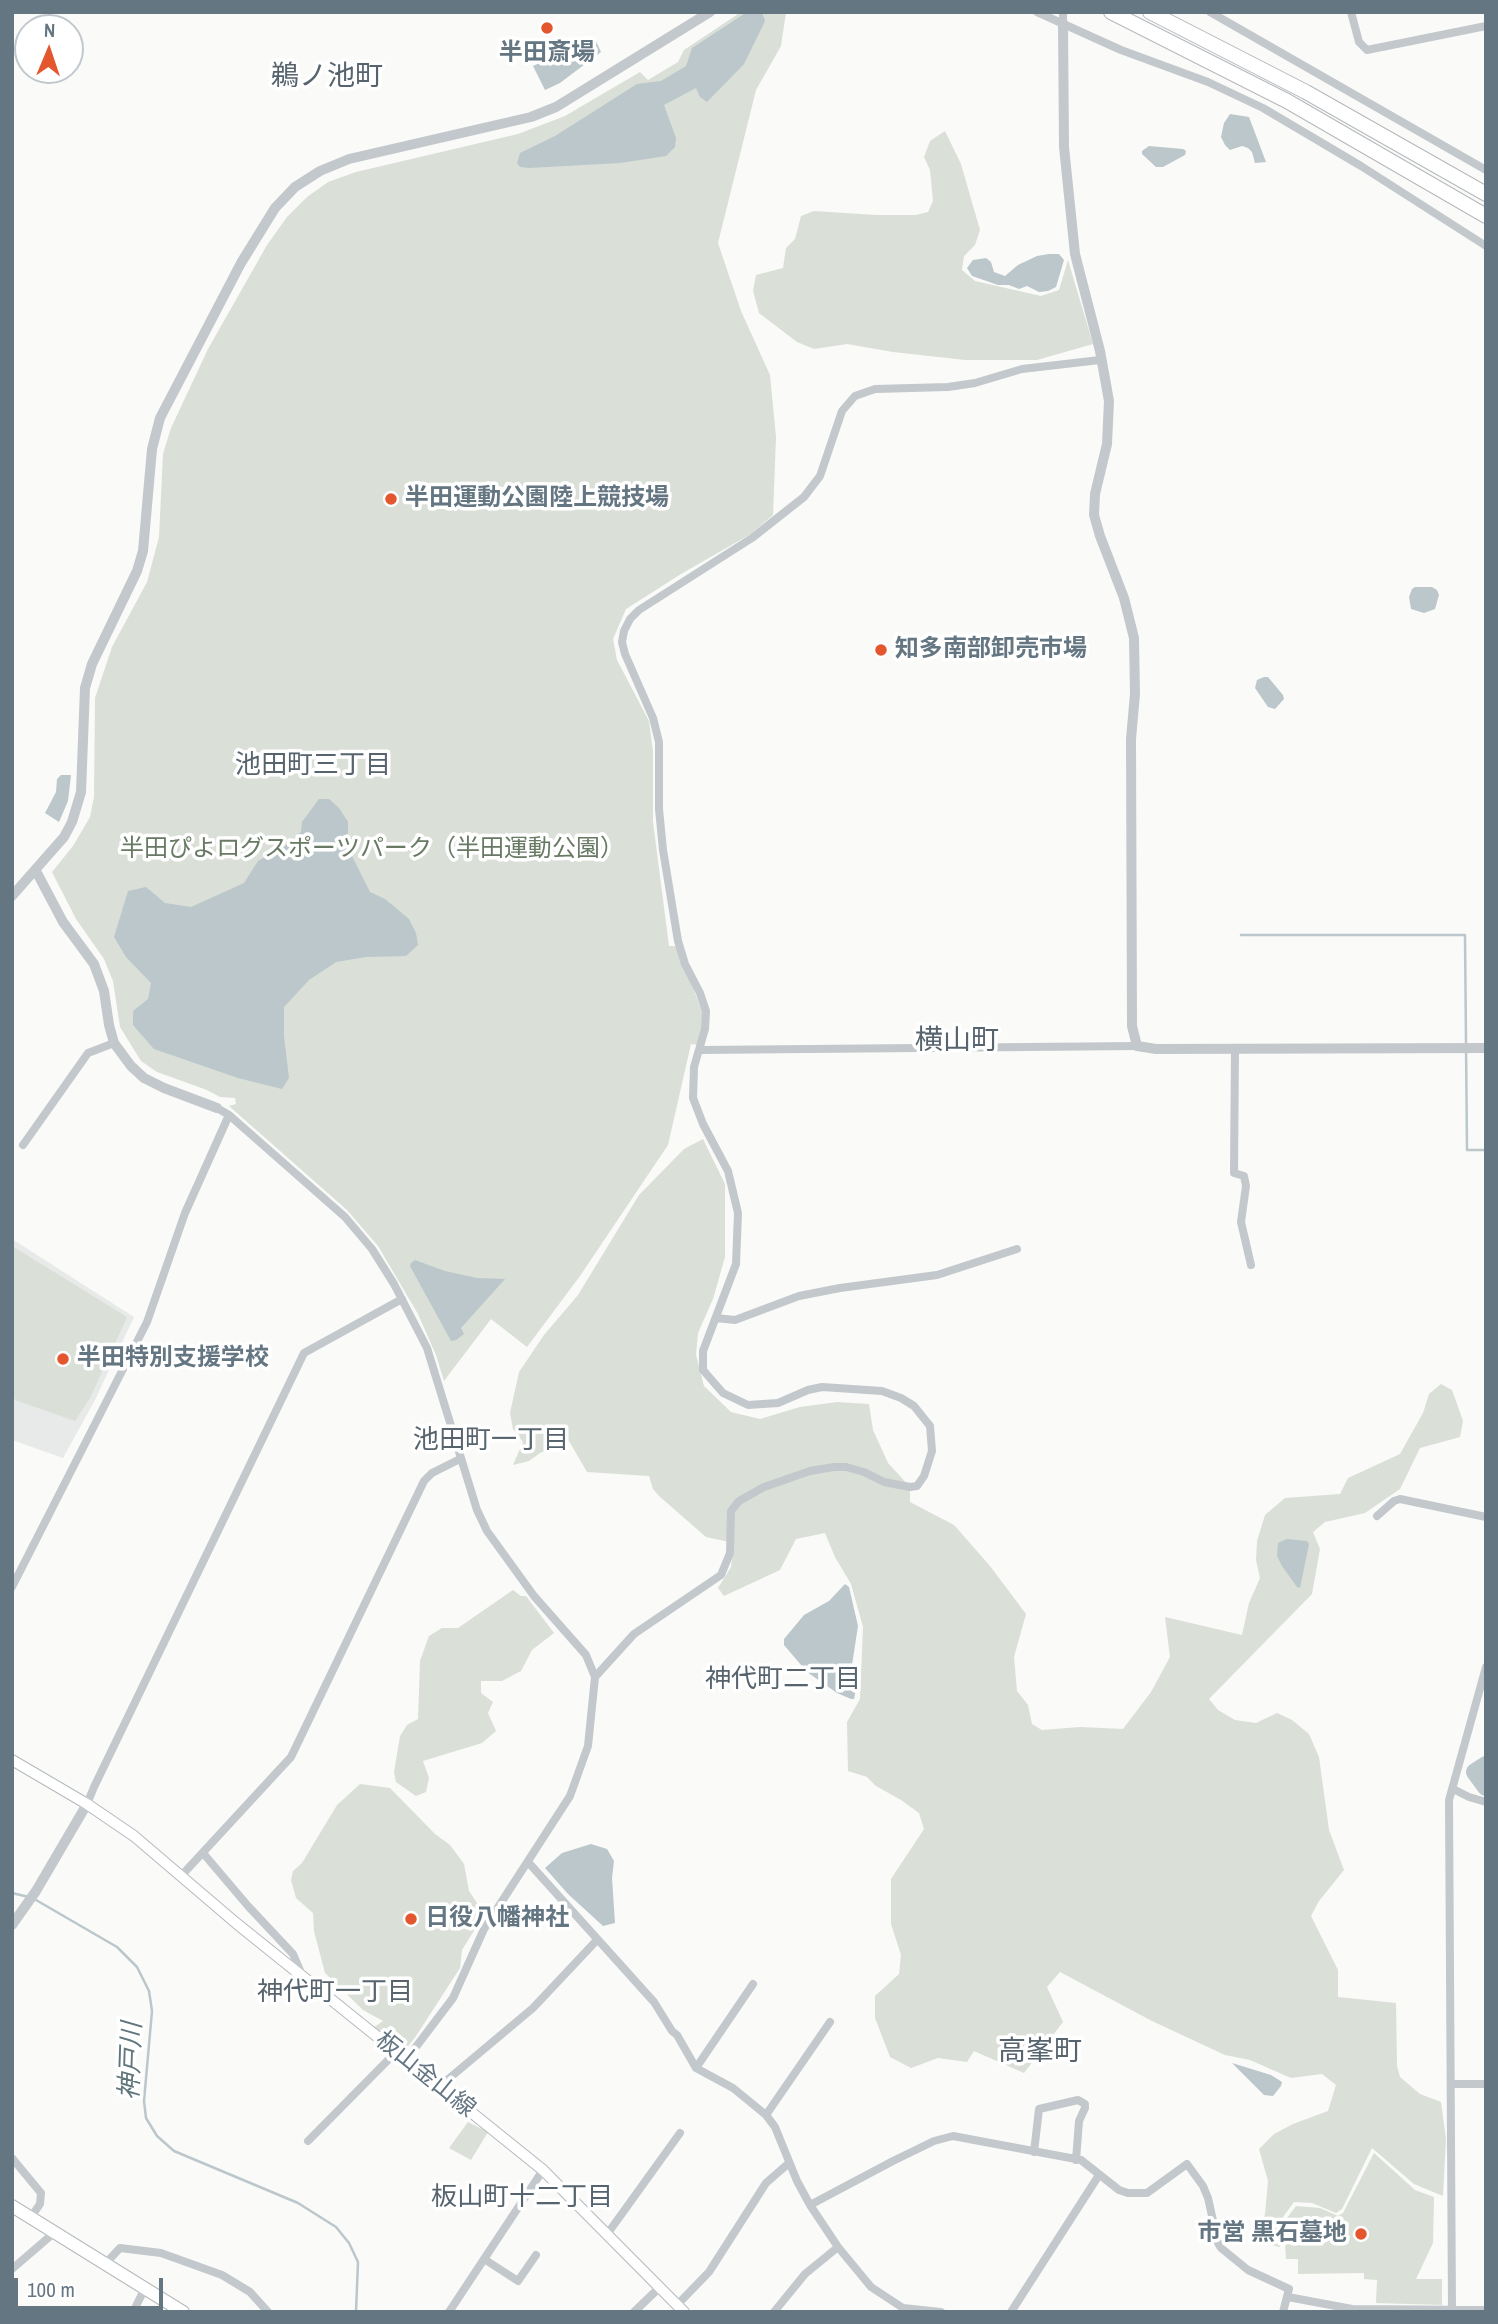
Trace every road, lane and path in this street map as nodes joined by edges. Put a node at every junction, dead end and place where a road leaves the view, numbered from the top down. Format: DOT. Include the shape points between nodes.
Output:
graph roads {
  1 [pos="710,12"];
  2 [pos="1037,12"];
  3 [pos="1111,12"];
  4 [pos="1150,12"];
  5 [pos="1210,12"];
  6 [pos="1351,12"];
  7 [pos="1063,18"];
  8 [pos="1486,26"];
  9 [pos="1486,170"];
  10 [pos="1486,194"];
  11 [pos="1486,216"];
  12 [pos="1486,233"];
  13 [pos="1482,244"];
  14 [pos="1100,360"];
  15 [pos="36,871"];
  16 [pos="12,896"];
  17 [pos="114,1043"];
  18 [pos="1137,1045"];
  19 [pos="1486,1048"];
  20 [pos="1235,1049"];
  21 [pos="700,1050"];
  22 [pos="217,1108"];
  23 [pos="229,1115"];
  24 [pos="23,1145"];
  25 [pos="1017,1249"];
  26 [pos="1251,1265"];
  27 [pos="402,1299"];
  28 [pos="716,1318"];
  29 [pos="460,1459"];
  30 [pos="1377,1516"];
  31 [pos="1486,1517"];
  32 [pos="12,1587"];
  33 [pos="1486,1667"];
  34 [pos="595,1677"];
  35 [pos="12,1760"];
  36 [pos="1453,1789"];
  37 [pos="1486,1802"];
  38 [pos="88,1804"];
  39 [pos="203,1853"];
  40 [pos="528,1862"];
  41 [pos="182,1875"];
  42 [pos="12,1925"];
  43 [pos="597,1940"];
  44 [pos="302,1975"];
  45 [pos="753,1984"];
  46 [pos="830,2022"];
  47 [pos="401,2056"];
  48 [pos="696,2068"];
  49 [pos="1451,2084"];
  50 [pos="1486,2084"];
  51 [pos="440,2086"];
  52 [pos="765,2115"];
  53 [pos="680,2133"];
  54 [pos="308,2141"];
  55 [pos="1034,2152"];
  56 [pos="12,2158"];
  57 [pos="1076,2160"];
  58 [pos="789,2163"];
  59 [pos="543,2170"];
  60 [pos="1099,2175"];
  61 [pos="810,2205"];
  62 [pos="12,2206"];
  63 [pos="31,2217"];
  64 [pos="55,2232"];
  65 [pos="608,2233"];
  66 [pos="838,2247"];
  67 [pos="536,2255"];
  68 [pos="484,2259"];
  69 [pos="105,2264"];
  70 [pos="12,2269"];
  71 [pos="660,2287"];
  72 [pos="145,2288"];
  73 [pos="1288,2297"];
  74 [pos="12,2307"];
  75 [pos="681,2308"];
  76 [pos="1486,2310"];
  77 [pos="1452,2311"];
  78 [pos="21,2312"];
  79 [pos="138,2312"];
  80 [pos="183,2312"];
  81 [pos="268,2312"];
  82 [pos="449,2312"];
  83 [pos="634,2312"];
  84 [pos="774,2312"];
  85 [pos="941,2312"];
  86 [pos="1011,2312"];
  87 [pos="1283,2312"];
  1 -- 15 [label="street" via="556,107 531,117 349,159 295,187 275,208 160,418 152,449 138,571 92,664 85,688 80,792 72,822"];
  2 -- 7 [label="street"];
  3 -- 11 [label="highway" via="1287,101"];
  4 -- 10 [label="highway" via="1306,92"];
  5 -- 9 [label="street"];
  6 -- 8 [label="street" via="1359,42 1367,50"];
  7 -- 13 [label="street" via="1121,50 1263,108"];
  7 -- 14 [label="street" via="1064,147 1074,241"];
  12 -- 13 [label="street"];
  14 -- 18 [label="street" via="1109,424 1094,515 1131,619 1136,659 1131,752 1132,1026"];
  14 -- 21 [label="street" via="1022,369 948,387 875,389 855,396 842,411 820,476 804,496 752,538 630,619 623,648 659,742 659,809 678,941 706,1011"];
  15 -- 16 [label="street"];
  15 -- 17 [label="street" via="100,977"];
  17 -- 22 [label="street" via="145,1077"];
  17 -- 24 [label="street" via="88,1053"];
  18 -- 20 [label="street"];
  18 -- 21 [label="street"];
  19 -- 20 [label="street"];
  20 -- 26 [label="street" via="1234,1173 1244,1177 1246,1186 1241,1222"];
  21 -- 28 [label="street" via="694,1067 694,1105 728,1171 739,1224 736,1264"];
  22 -- 23 [label="street"];
  23 -- 27 [label="street" via="345,1217 372,1249"];
  23 -- 32 [label="street" via="185,1213 147,1322"];
  25 -- 28 [label="street" via="937,1275 799,1296 735,1320"];
  27 -- 29 [label="street" via="427,1348"];
  27 -- 38 [label="street" via="304,1353"];
  28 -- 34 [label="street" via="702,1363 706,1375 723,1393 757,1405 778,1403 822,1387 882,1391 901,1398 930,1426 932,1451 924,1476 917,1486 910,1487 846,1467 821,1468 764,1487 739,1501 731,1511 730,1553 721,1575 639,1630"];
  29 -- 34 [label="street" via="487,1531 534,1596 586,1655"];
  29 -- 39 [label="street" via="424,1481 291,1758"];
  30 -- 31 [label="street" via="1400,1499"];
  33 -- 36 [label="street"];
  34 -- 40 [label="street" via="592,1725 582,1767 564,1807"];
  35 -- 38 [label="main road, 板山金山線"];
  36 -- 37 [label="street"];
  36 -- 49 [label="street" via="1449,1800"];
  38 -- 41 [label="main road, 板山金山線"];
  38 -- 42 [label="street"];
  39 -- 41 [label="street"];
  39 -- 44 [label="street" via="293,1954"];
  40 -- 43 [label="street"];
  40 -- 47 [label="street" via="484,1929 453,1998"];
  41 -- 44 [label="main road, 板山金山線"];
  43 -- 48 [label="street" via="654,2002"];
  43 -- 51 [label="street" via="533,2008"];
  44 -- 47 [label="main road, 板山金山線"];
  45 -- 48 [label="street"];
  46 -- 52 [label="street"];
  47 -- 51 [label="main road, 板山金山線"];
  47 -- 54 [label="street"];
  48 -- 52 [label="street" via="733,2088"];
  49 -- 50 [label="street"];
  49 -- 77 [label="street"];
  51 -- 59 [label="main road, 板山金山線"];
  52 -- 58 [label="street" via="775,2127"];
  53 -- 65 [label="street"];
  55 -- 57 [label="street"];
  55 -- 57 [label="street" via="1039,2109 1078,2100 1085,2108 1079,2120"];
  55 -- 61 [label="street" via="946,2137"];
  56 -- 63 [label="street" via="41,2193"];
  57 -- 60 [label="street"];
  58 -- 61 [label="street"];
  58 -- 75 [label="street" via="766,2183"];
  59 -- 65 [label="main road, 板山金山線"];
  59 -- 68 [label="street"];
  60 -- 73 [label="street" via="1119,2190 1147,2193 1187,2164 1208,2198 1222,2248 1248,2270 1289,2289"];
  60 -- 86 [label="street"];
  61 -- 66 [label="street"];
  62 -- 63 [label="main road"];
  63 -- 64 [label="main road"];
  64 -- 69 [label="main road"];
  64 -- 70 [label="street"];
  65 -- 71 [label="main road, 板山金山線"];
  66 -- 84 [label="street" via="805,2274"];
  66 -- 85 [label="street" via="872,2287 903,2308"];
  67 -- 68 [label="street" via="518,2281"];
  68 -- 82 [label="street"];
  69 -- 72 [label="main road"];
  69 -- 81 [label="street" via="120,2248 161,2253 222,2275 250,2292"];
  71 -- 75 [label="main road, 板山金山線"];
  71 -- 83 [label="street"];
  72 -- 79 [label="street" via="136,2306"];
  72 -- 80 [label="main road"];
  73 -- 77 [label="street" via="1352,2309"];
  73 -- 87 [label="street"];
  74 -- 78 [label="street"];
  76 -- 77 [label="street"];
}
